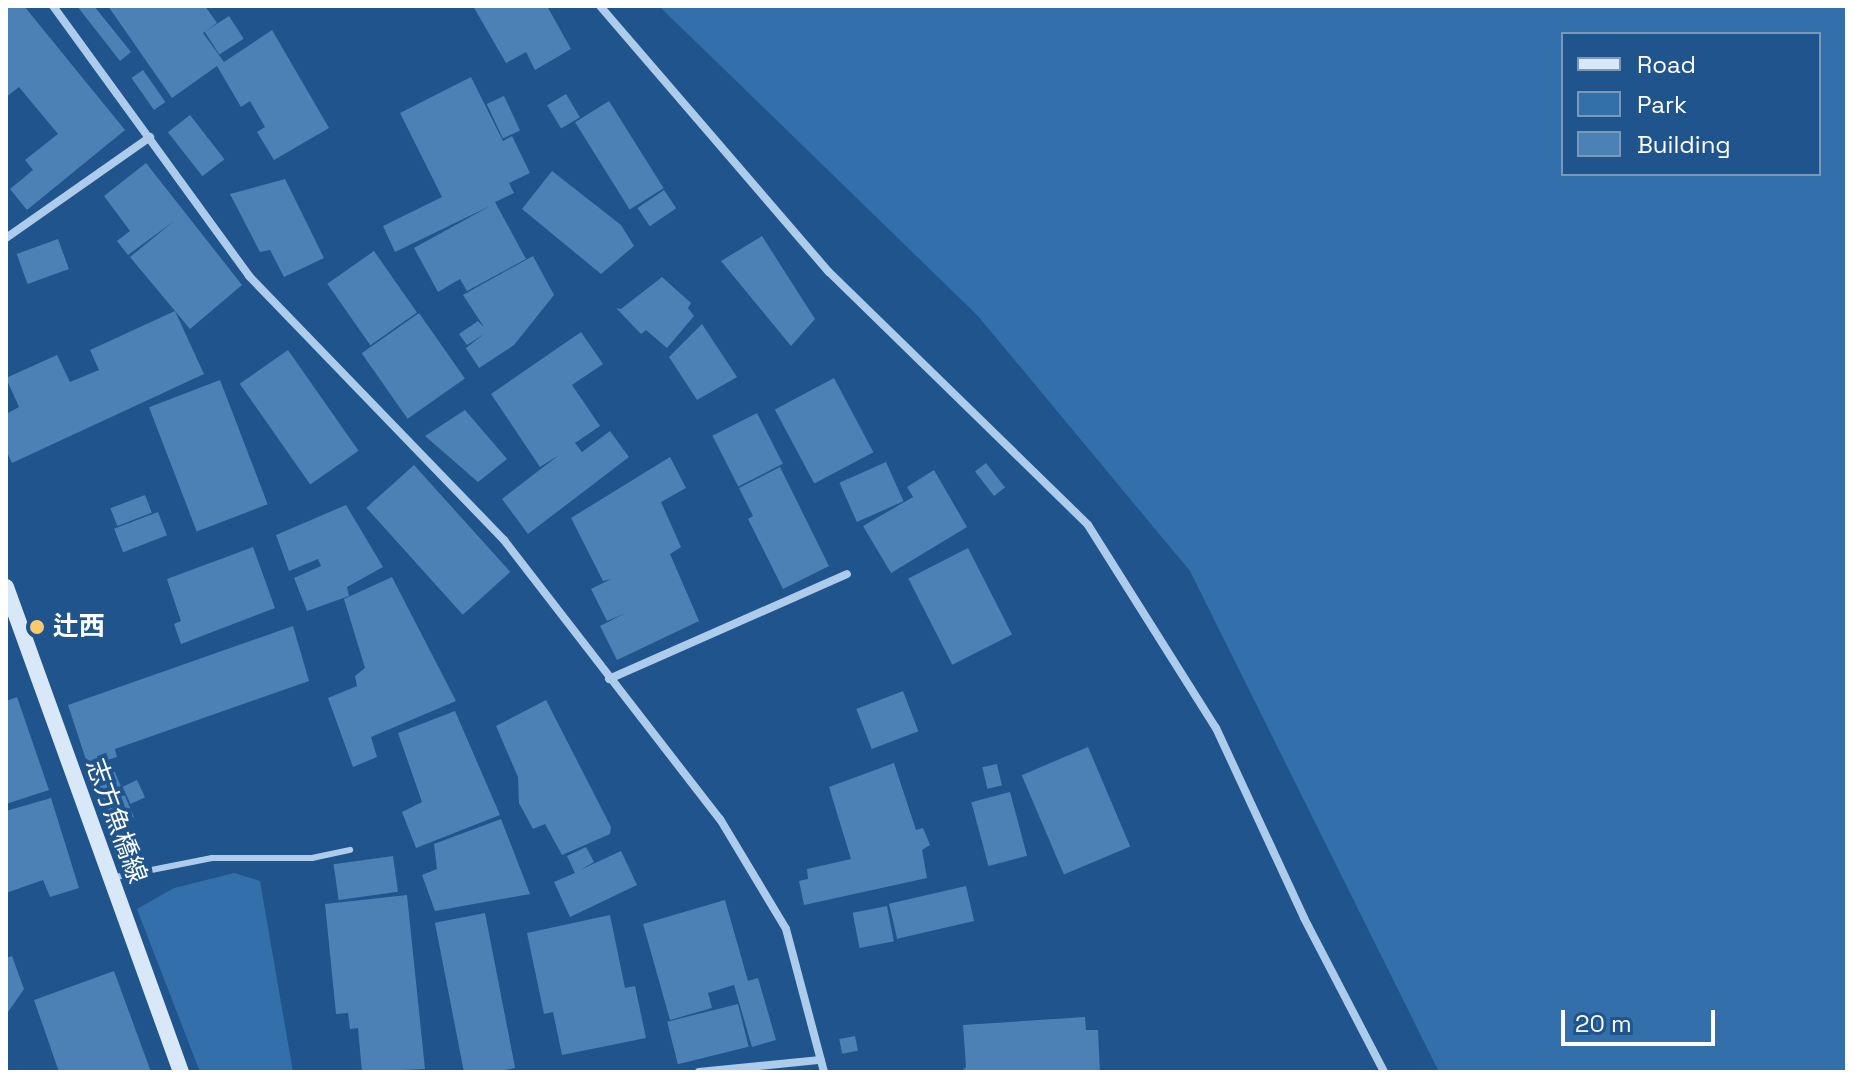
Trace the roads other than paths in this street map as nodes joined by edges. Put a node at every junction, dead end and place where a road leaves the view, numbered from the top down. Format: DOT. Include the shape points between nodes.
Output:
graph roads {
  1 [pos="53,6"];
  2 [pos="600,6"];
  3 [pos="150,137"];
  4 [pos="6,238"];
  5 [pos="847,574"];
  6 [pos="6,587"];
  7 [pos="609,679"];
  8 [pos="350,850"];
  9 [pos="111,878"];
  10 [pos="820,1060"];
  11 [pos="181,1072"];
  12 [pos="699,1072"];
  13 [pos="824,1072"];
  14 [pos="1384,1072"];
  1 -- 3 [label="street"];
  2 -- 14 [label="street" via="829,272 1088,525 1216,728 1304,918"];
  3 -- 4 [label="street"];
  3 -- 7 [label="street" via="249,276 504,540"];
  5 -- 7 [label="street"];
  6 -- 9 [label="main road, 志方魚橋線"];
  7 -- 10 [label="street" via="720,819 786,929"];
  8 -- 9 [label="lane" via="312,858 212,858"];
  9 -- 11 [label="main road, 志方魚橋線"];
  10 -- 12 [label="street"];
  10 -- 13 [label="street"];
}
